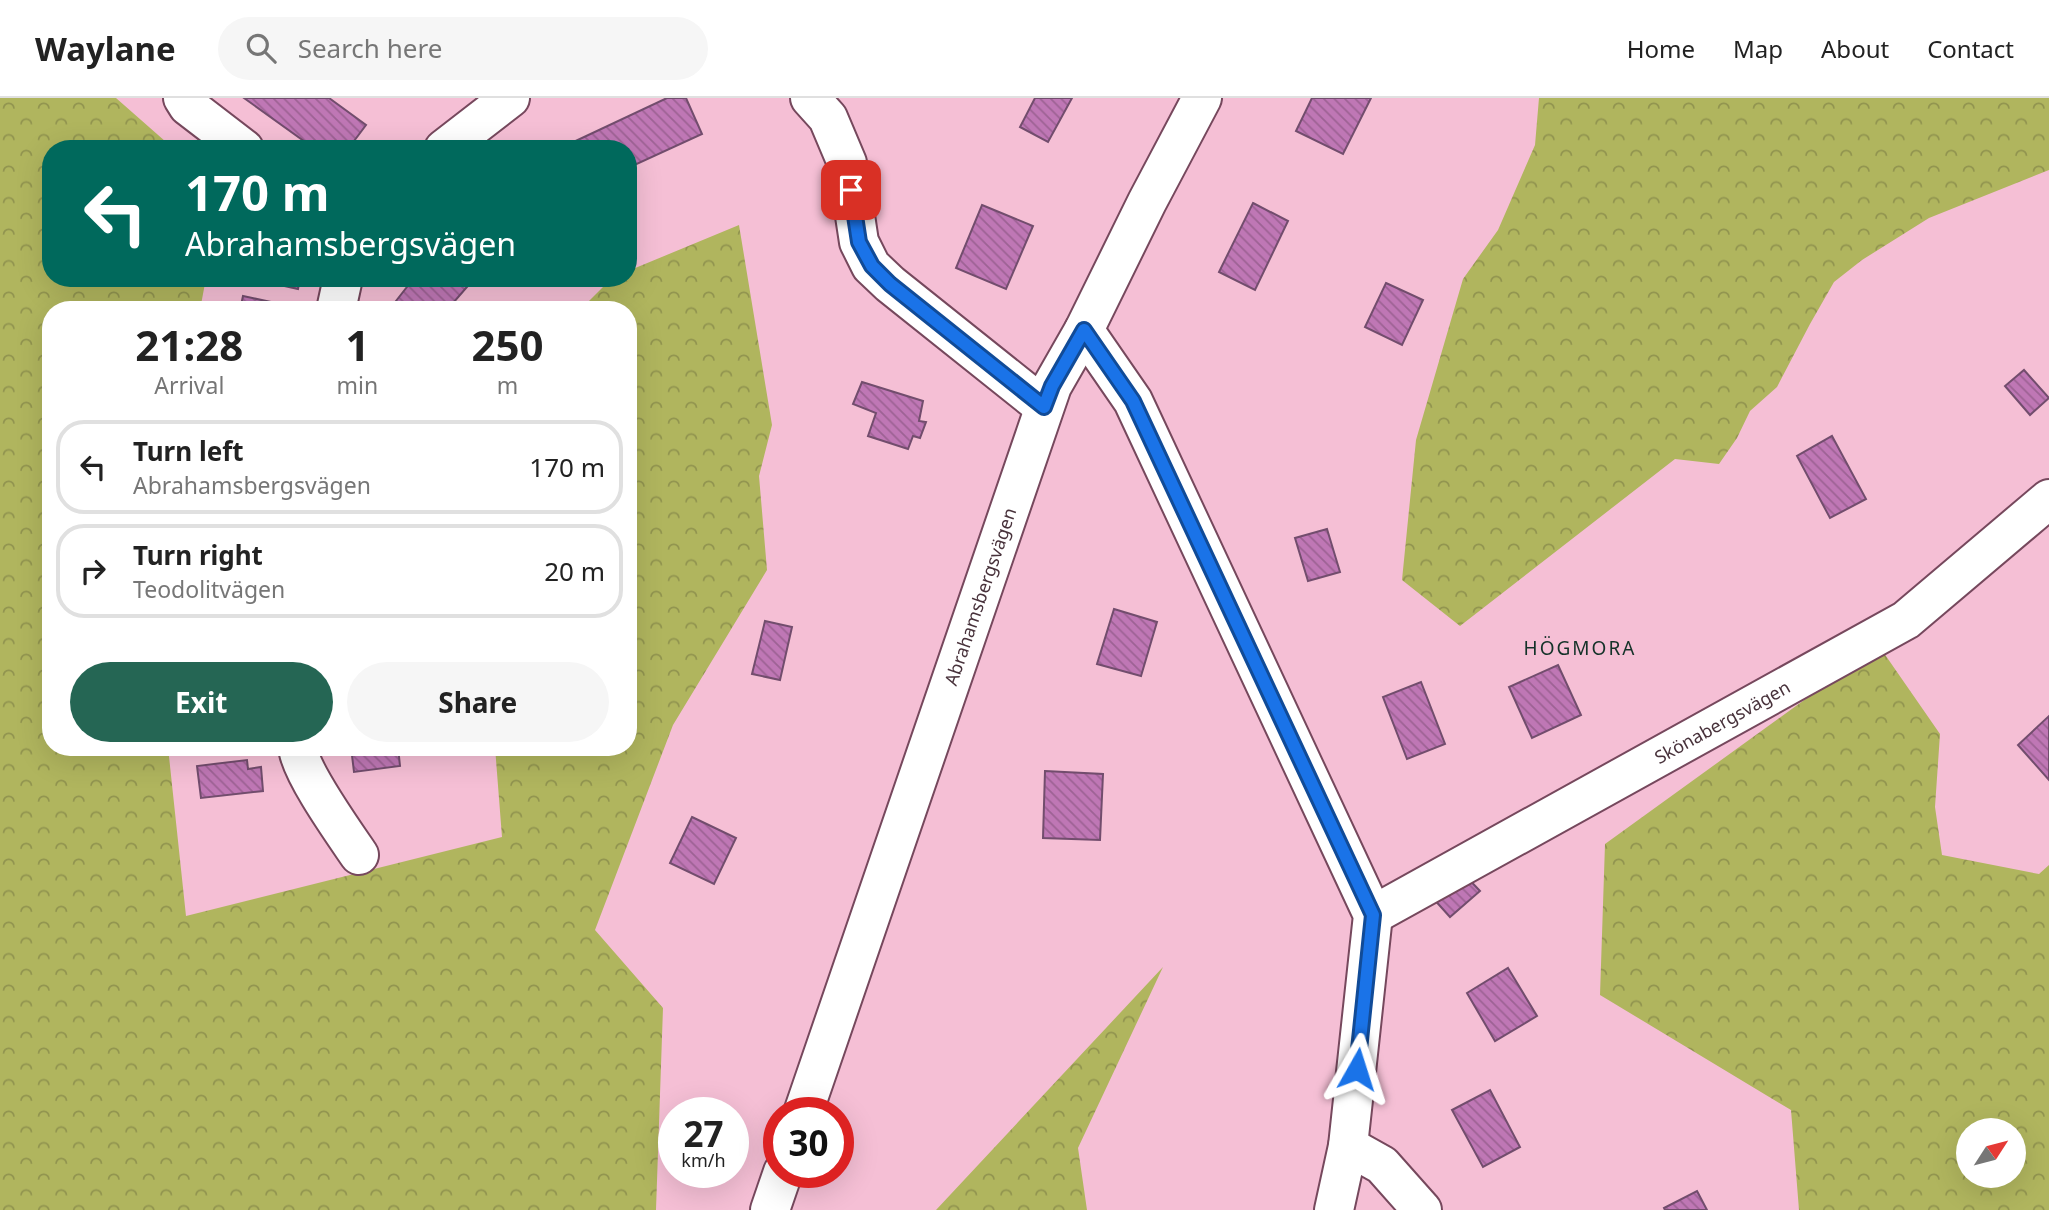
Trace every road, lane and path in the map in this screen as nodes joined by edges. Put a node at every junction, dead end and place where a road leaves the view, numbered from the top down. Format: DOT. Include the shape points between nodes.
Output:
graph roads {
  1 [pos="183,98"];
  2 [pos="510,98"];
  3 [pos="810,98"];
  4 [pos="1202,98"];
  5 [pos="232,140"];
  6 [pos="456,140"];
  7 [pos="1084,330"];
  8 [pos="1044,407"];
  9 [pos="2049,499"];
  10 [pos="298,756"];
  11 [pos="359,855"];
  12 [pos="1373,915"];
  13 [pos="808,1097"];
  14 [pos="1348,1146"];
  15 [pos="778,1188"];
  16 [pos="770,1210"];
  17 [pos="1334,1210"];
  18 [pos="1422,1210"];
  1 -- 5 [label="street"];
  2 -- 6 [label="street"];
  3 -- 8 [label="street" via="828,118 847,163 859,242 872,266"];
  4 -- 7 [label="street, Abrahamsbergsvägen"];
  7 -- 8 [label="street, Abrahamsbergsvägen"];
  7 -- 12 [label="street" via="1133,401"];
  8 -- 13 [label="street, Abrahamsbergsvägen"];
  9 -- 12 [label="street, Skönabergsvägen" via="1906,620"];
  10 -- 11 [label="street"];
  12 -- 14 [label="street"];
  14 -- 17 [label="street"];
  14 -- 18 [label="street" via="1382,1165"];
  15 -- 16 [label="street"];
}
